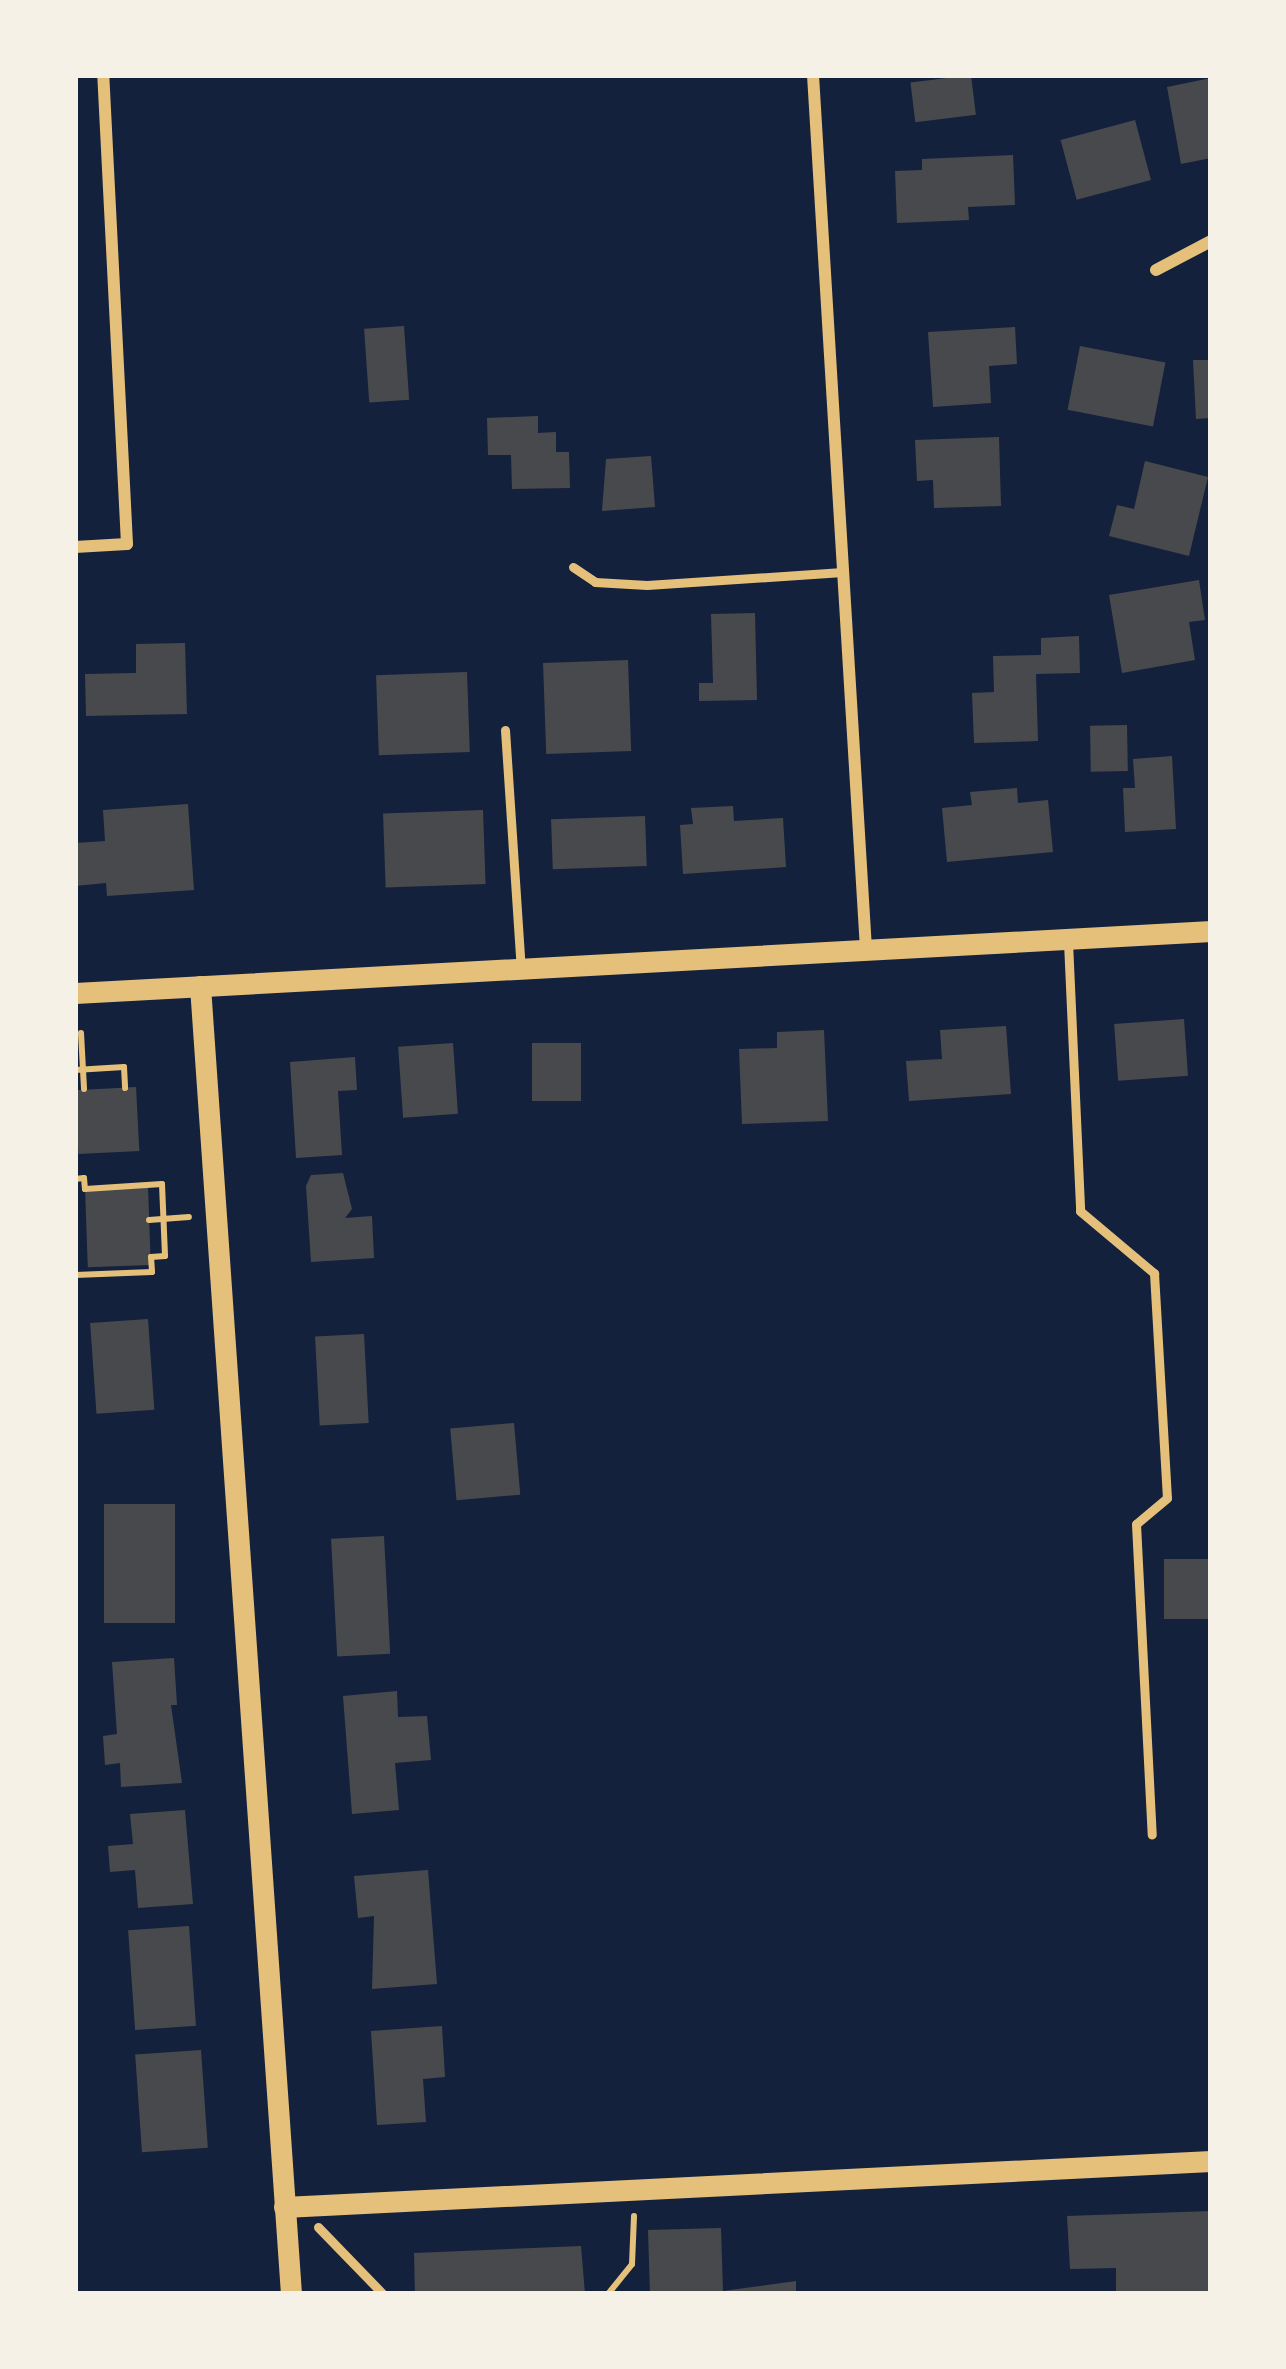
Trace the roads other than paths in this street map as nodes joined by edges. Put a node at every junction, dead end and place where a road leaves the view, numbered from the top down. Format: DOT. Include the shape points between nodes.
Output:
graph roads {
  1 [pos="103,75"];
  2 [pos="812,75"];
  3 [pos="1211,241"];
  4 [pos="1156,270"];
  5 [pos="75,547"];
  6 [pos="573,567"];
  7 [pos="842,572"];
  8 [pos="506,730"];
  9 [pos="1211,931"];
  10 [pos="1068,938"];
  11 [pos="866,949"];
  12 [pos="521,968"];
  13 [pos="200,986"];
  14 [pos="75,993"];
  15 [pos="1152,1834"];
  16 [pos="1211,2161"];
  17 [pos="284,2207"];
  18 [pos="318,2227"];
  19 [pos="290,2294"];
  20 [pos="383,2294"];
  1 -- 5 [label="street" via="127,544"];
  2 -- 7 [label="street"];
  3 -- 4 [label="street"];
  6 -- 7 [label="lane" via="595,582 646,586"];
  7 -- 11 [label="street"];
  8 -- 12 [label="lane"];
  9 -- 10 [label="street"];
  10 -- 11 [label="street"];
  10 -- 15 [label="lane" via="1080,1211 1154,1274 1166,1498 1136,1524"];
  11 -- 12 [label="street"];
  12 -- 13 [label="street"];
  13 -- 14 [label="street"];
  13 -- 17 [label="street"];
  16 -- 17 [label="street"];
  17 -- 19 [label="street"];
  18 -- 20 [label="lane"];
}
